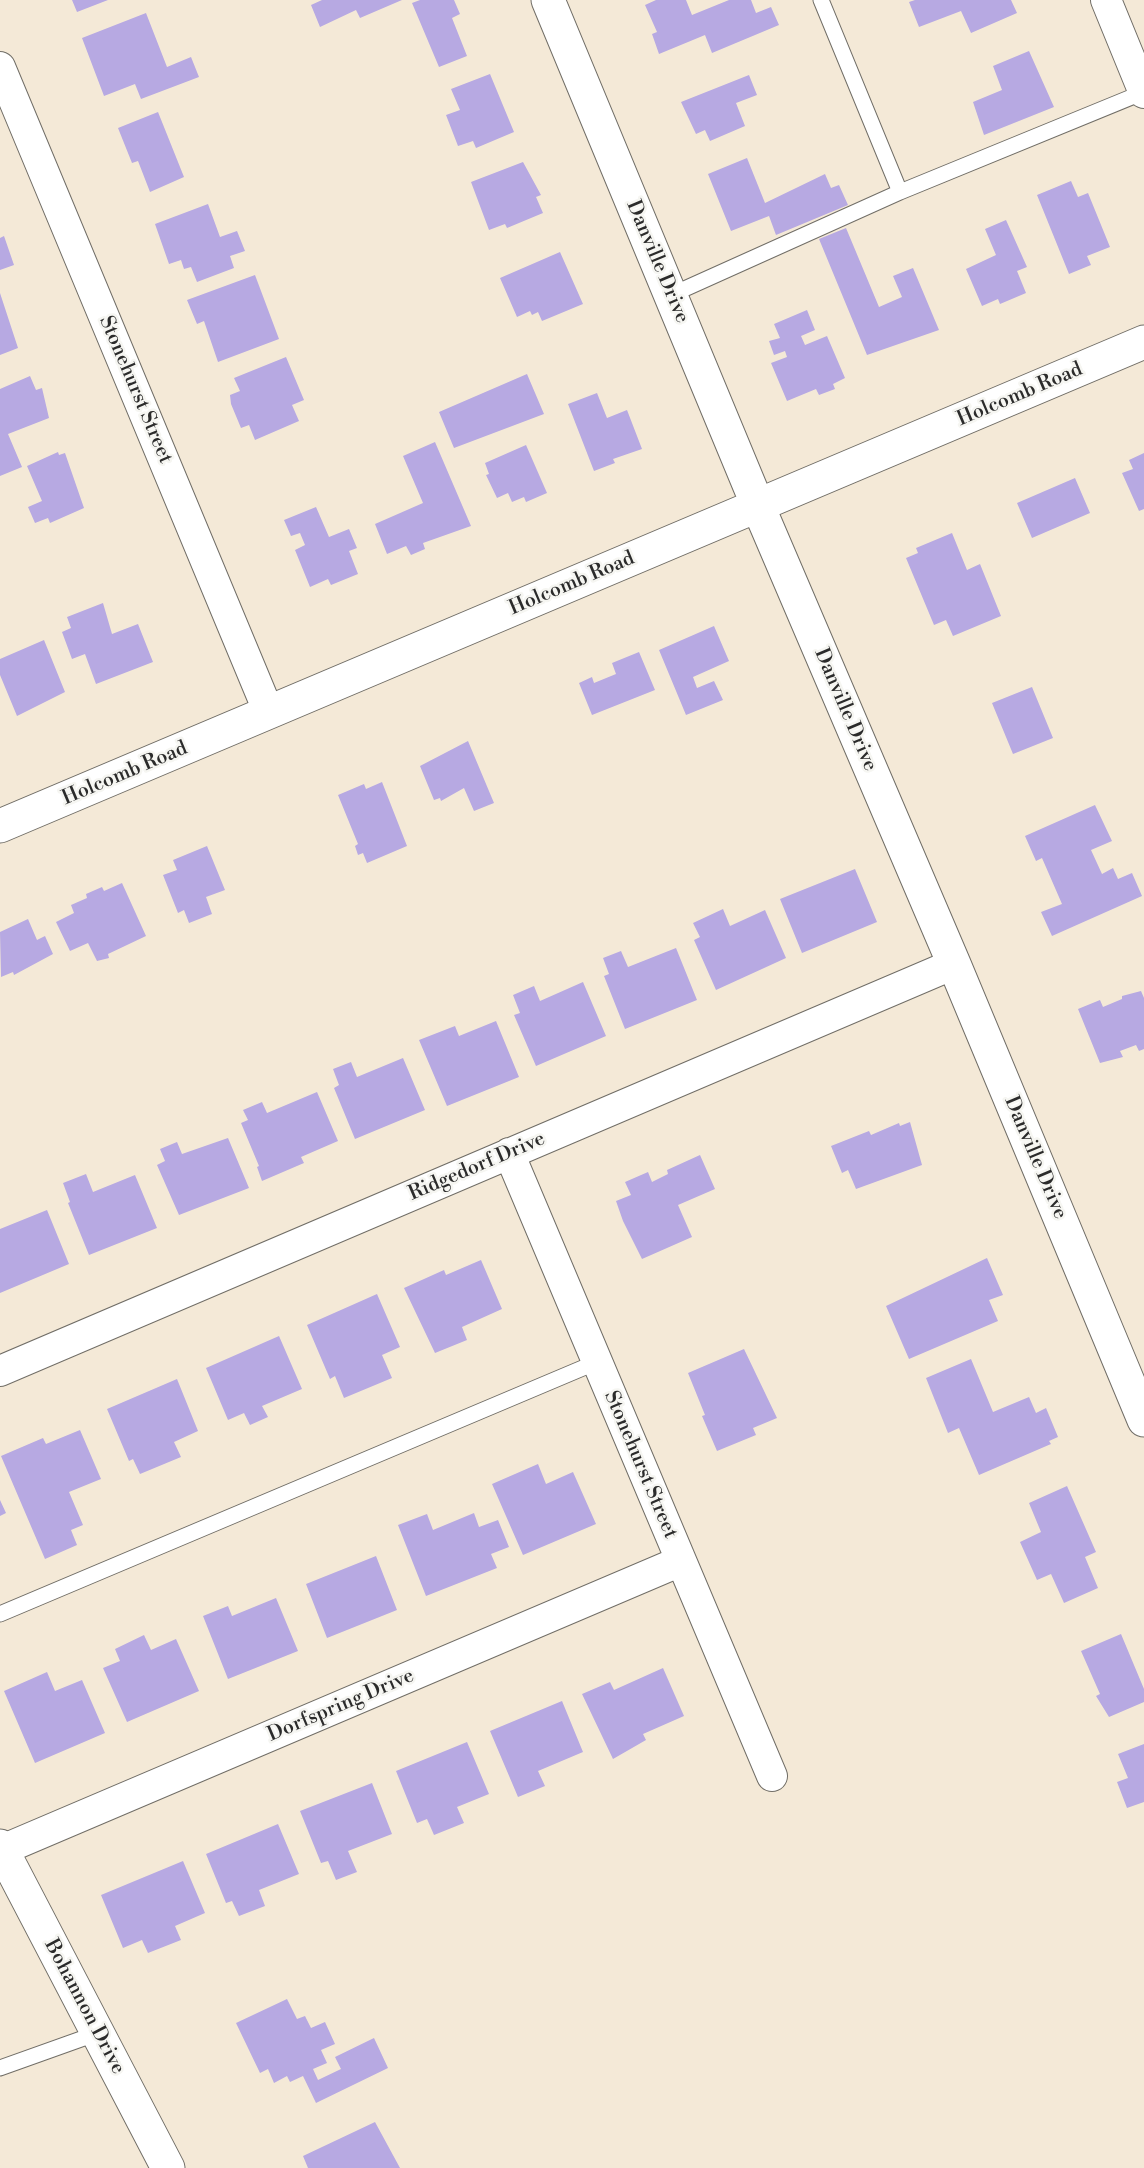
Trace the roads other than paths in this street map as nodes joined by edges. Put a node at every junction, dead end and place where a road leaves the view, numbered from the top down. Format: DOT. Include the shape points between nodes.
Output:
graph roads {
  1 [pos="548,0"];
  2 [pos="822,0"];
  3 [pos="1106,0"];
  4 [pos="0,67"];
  5 [pos="1144,93"];
  6 [pos="900,192"];
  7 [pos="671,295"];
  8 [pos="1144,342"];
  9 [pos="758,506"];
  10 [pos="269,713"];
  11 [pos="0,826"];
  12 [pos="954,964"];
  13 [pos="509,1153"];
  14 [pos="597,1362"];
  15 [pos="0,1371"];
  16 [pos="1144,1420"];
  17 [pos="681,1562"];
  18 [pos="0,1614"];
  19 [pos="772,1776"];
  20 [pos="1,1848"];
  21 [pos="98,2033"];
  22 [pos="0,2068"];
  23 [pos="168,2168"];
  1 -- 7 [label="street, Danville Drive"];
  2 -- 6 [label="lane"];
  3 -- 5 [label="street"];
  4 -- 10 [label="street, Stonehurst Street"];
  5 -- 6 [label="lane"];
  6 -- 7 [label="lane"];
  7 -- 9 [label="street, Danville Drive"];
  8 -- 9 [label="street, Holcomb Road"];
  9 -- 10 [label="street, Holcomb Road"];
  9 -- 12 [label="street, Danville Drive"];
  10 -- 11 [label="street, Holcomb Road"];
  12 -- 13 [label="street, Ridgedorf Drive"];
  12 -- 16 [label="street, Danville Drive"];
  13 -- 14 [label="street, Stonehurst Street"];
  13 -- 15 [label="street, Ridgedorf Drive"];
  14 -- 17 [label="street, Stonehurst Street"];
  14 -- 18 [label="lane"];
  17 -- 19 [label="street, Stonehurst Street"];
  17 -- 20 [label="street, Dorfspring Drive"];
  20 -- 21 [label="street, Bohannon Drive"];
  21 -- 22 [label="lane"];
  21 -- 23 [label="street, Bohannon Drive"];
}
